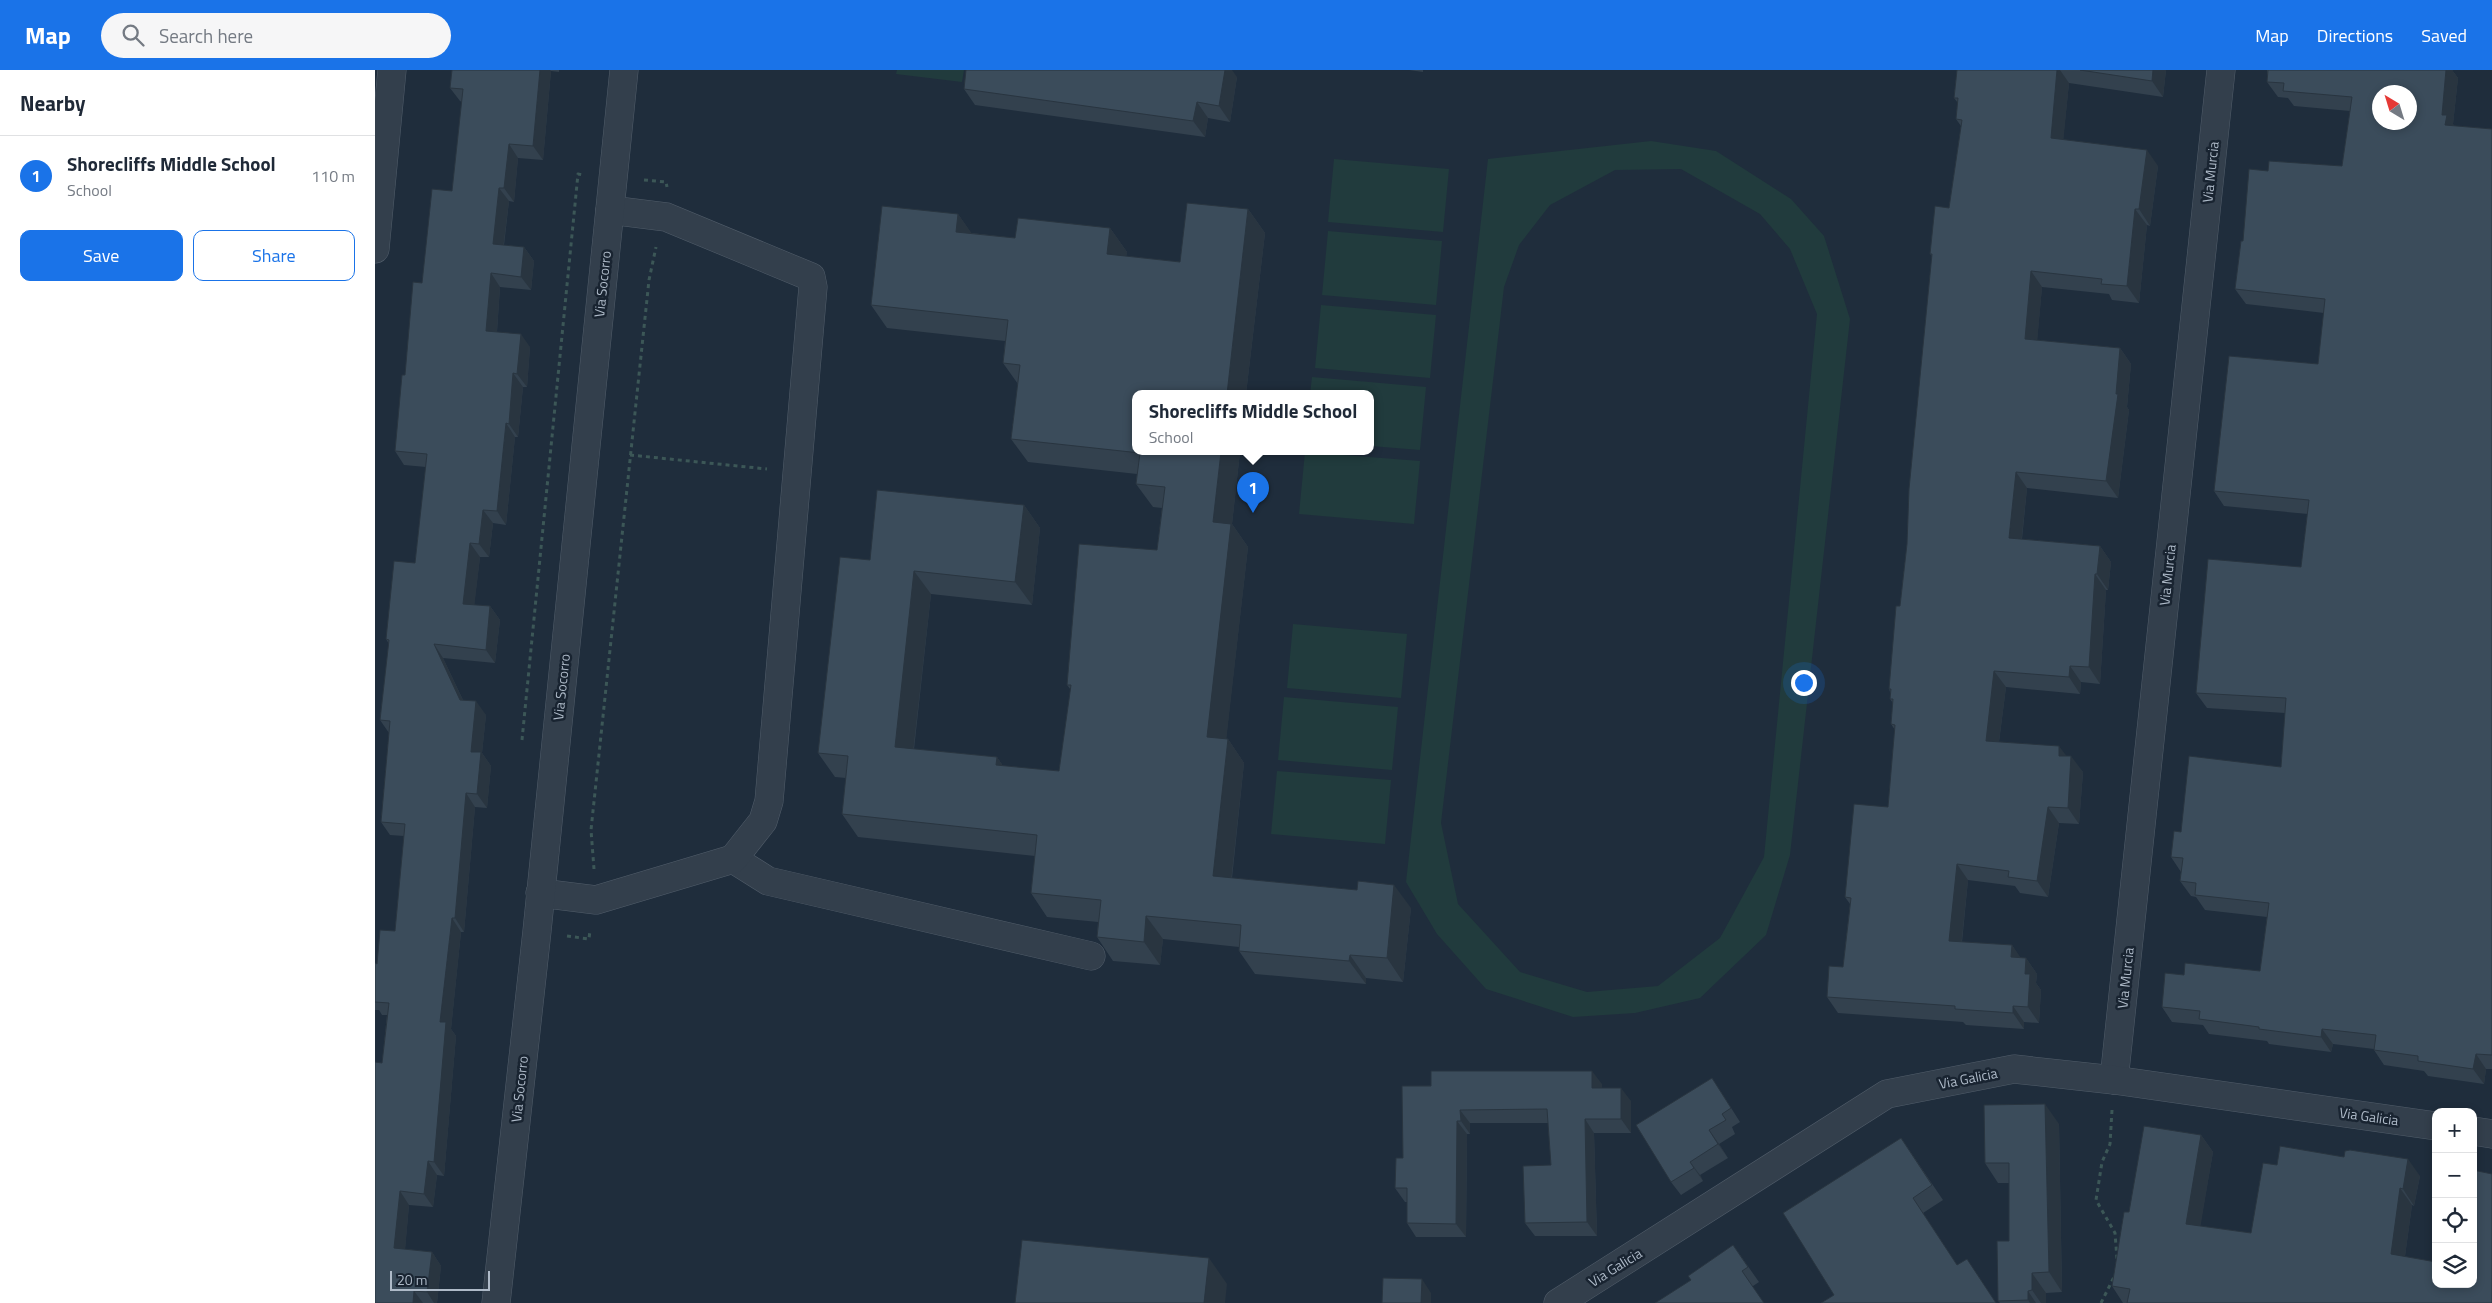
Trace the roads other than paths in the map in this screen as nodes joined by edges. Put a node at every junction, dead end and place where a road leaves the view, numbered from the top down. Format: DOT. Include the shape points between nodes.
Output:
graph roads {
  1 [pos="392,70"];
  2 [pos="624,70"];
  3 [pos="2221,70"];
  4 [pos="610,210"];
  5 [pos="375,249"];
  6 [pos="733,859"];
  7 [pos="540,893"];
  8 [pos="1091,956"];
  9 [pos="2114,1080"];
  10 [pos="2432,1125"];
  11 [pos="2477,1132"];
  12 [pos="2492,1134"];
  13 [pos="496,1303"];
  14 [pos="1558,1303"];
  1 -- 5 [label="street"];
  2 -- 4 [label="street, Via Socorro"];
  3 -- 9 [label="street, Via Murcia"];
  4 -- 6 [label="street" via="672,219 811,277 813,287 769,801 763,820"];
  4 -- 7 [label="street, Via Socorro"];
  6 -- 7 [label="street" via="596,900"];
  6 -- 8 [label="street" via="768,881"];
  7 -- 13 [label="street, Via Socorro"];
  9 -- 10 [label="street, Via Galicia"];
  9 -- 14 [label="street, Via Galicia" via="2014,1069 1887,1094"];
  11 -- 12 [label="street"];
}
